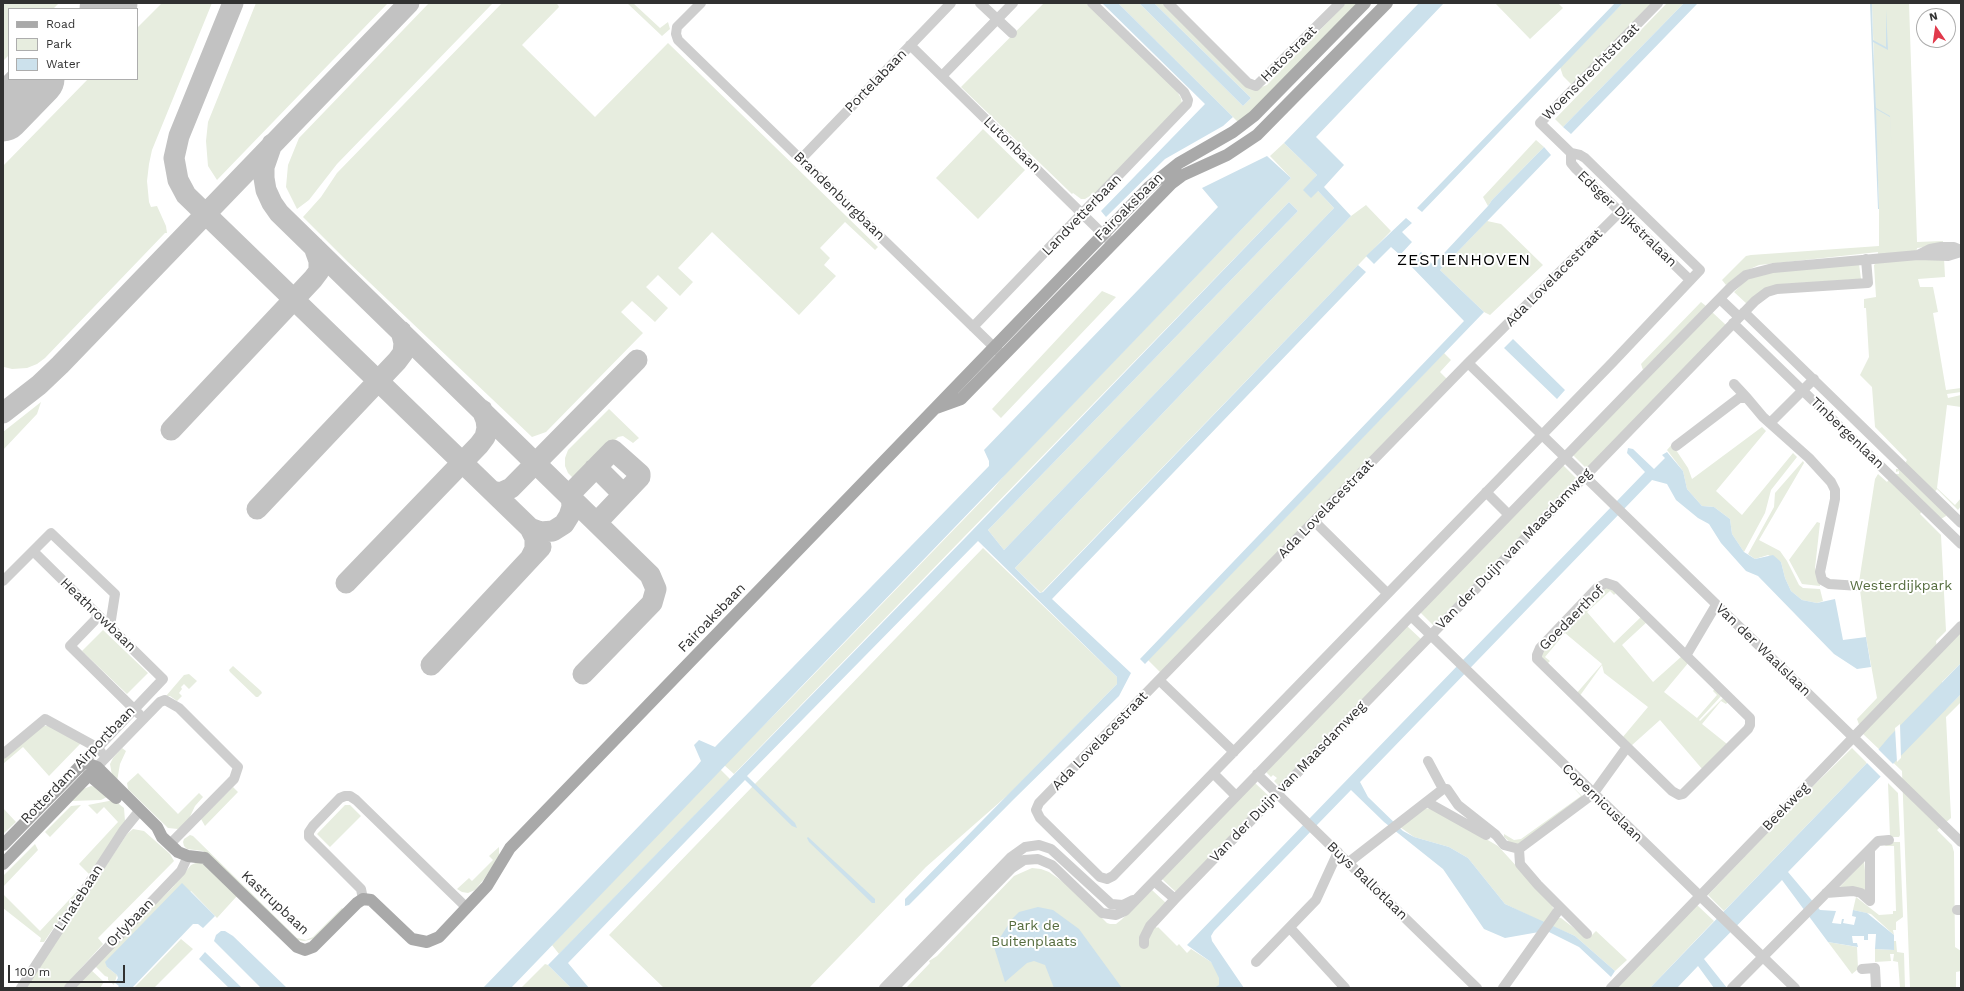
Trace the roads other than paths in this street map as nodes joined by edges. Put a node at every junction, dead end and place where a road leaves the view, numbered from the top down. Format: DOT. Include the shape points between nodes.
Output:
graph roads {
  1 [pos="701,3"];
  2 [pos="951,3"];
  3 [pos="980,3"];
  4 [pos="1013,3"];
  5 [pos="1092,3"];
  6 [pos="1168,3"];
  7 [pos="1340,3"];
  8 [pos="1365,3"];
  9 [pos="1387,3"];
  10 [pos="1658,3"];
  11 [pos="997,19"];
  12 [pos="1012,33"];
  13 [pos="910,45"];
  14 [pos="942,76"];
  15 [pos="1540,123"];
  16 [pos="1571,153"];
  17 [pos="801,159"];
  18 [pos="1630,202"];
  19 [pos="1620,211"];
  20 [pos="1082,214"];
  21 [pos="1104,235"];
  22 [pos="1113,244"];
  23 [pos="1961,251"];
  24 [pos="1866,259"];
  25 [pos="1690,280"];
  26 [pos="1720,299"];
  27 [pos="1739,317"];
  28 [pos="973,327"];
  29 [pos="994,347"];
  30 [pos="1004,356"];
  31 [pos="1468,363"];
  32 [pos="1814,379"];
  33 [pos="1734,384"];
  34 [pos="1802,390"];
  35 [pos="1747,398"];
  36 [pos="934,408"];
  37 [pos="1770,423"];
  38 [pos="1542,435"];
  39 [pos="1676,446"];
  40 [pos="1565,457"];
  41 [pos="1584,476"];
  42 [pos="1486,492"];
  43 [pos="1509,515"];
  44 [pos="1958,520"];
  45 [pos="1314,521"];
  46 [pos="1944,526"];
  47 [pos="1961,544"];
  48 [pos="33,551"];
  49 [pos="3,580"];
  50 [pos="1860,586"];
  51 [pos="1387,593"];
  52 [pos="1716,605"];
  53 [pos="99,616"];
  54 [pos="1410,616"];
  55 [pos="110,626"];
  56 [pos="1961,626"];
  57 [pos="1431,636"];
  58 [pos="1687,654"];
  59 [pos="164,678"];
  60 [pos="1159,680"];
  61 [pos="135,710"];
  62 [pos="142,722"];
  63 [pos="1854,737"];
  64 [pos="1627,747"];
  65 [pos="98,748"];
  66 [pos="1234,752"];
  67 [pos="3,754"];
  68 [pos="106,758"];
  69 [pos="1428,761"];
  70 [pos="84,762"];
  71 [pos="93,771"];
  72 [pos="1213,773"];
  73 [pos="1257,774"];
  74 [pos="1443,789"];
  75 [pos="1278,793"];
  76 [pos="1593,794"];
  77 [pos="1236,796"];
  78 [pos="1427,802"];
  79 [pos="1458,805"];
  80 [pos="137,813"];
  81 [pos="1449,814"];
  82 [pos="1473,822"];
  83 [pos="23,824"];
  84 [pos="1961,827"];
  85 [pos="33,834"];
  86 [pos="1952,834"];
  87 [pos="1889,840"];
  88 [pos="166,841"];
  89 [pos="1961,842"];
  90 [pos="1503,843"];
  91 [pos="3,845"];
  92 [pos="1870,848"];
  93 [pos="1520,849"];
  94 [pos="1338,852"];
  95 [pos="188,856"];
  96 [pos="1349,862"];
  97 [pos="3,864"];
  98 [pos="1520,864"];
  99 [pos="1154,881"];
  100 [pos="1143,892"];
  101 [pos="1826,893"];
  102 [pos="1699,896"];
  103 [pos="363,899"];
  104 [pos="1175,900"];
  105 [pos="467,908"];
  106 [pos="1557,913"];
  107 [pos="1290,928"];
  108 [pos="1587,934"];
  109 [pos="1144,944"];
  110 [pos="1762,957"];
  111 [pos="1256,962"];
  112 [pos="1862,969"];
  113 [pos="1733,987"];
  114 [pos="21,988"];
  115 [pos="69,988"];
  116 [pos="884,988"];
  117 [pos="894,988"];
  118 [pos="1345,988"];
  119 [pos="1477,988"];
  120 [pos="1503,988"];
  121 [pos="1611,988"];
  122 [pos="1795,988"];
  123 [pos="1876,988"];
  1 -- 17 [label="street, Brandenburgbaan" via="677,28 678,40"];
  2 -- 13 [label="street, Portelabaan"];
  3 -- 11 [label="street"];
  4 -- 11 [label="street"];
  5 -- 20 [label="street, Landvetterbaan" via="1184,92 1188,100 1186,108"];
  6 -- 7 [label="street, Hatostraat" via="1248,83 1256,86"];
  8 -- 21 [label="main road, Fairoaksbaan" via="1254,116 1233,132 1162,174"];
  9 -- 22 [label="main road, Fairoaksbaan" via="1257,135 1227,155 1183,175 1171,184"];
  10 -- 15 [label="street, Woensdrechtstraat"];
  11 -- 12 [label="street"];
  11 -- 14 [label="street"];
  13 -- 14 [label="street, Lutonbaan"];
  13 -- 17 [label="street, Portelabaan"];
  14 -- 20 [label="street, Lutonbaan"];
  15 -- 16 [label="street, Edsger Dijkstralaan"];
  16 -- 18 [label="street, Edsger Dijkstralaan" via="1580,154 1585,158"];
  16 -- 19 [label="street, Edsger Dijkstralaan" via="1571,163 1576,169"];
  17 -- 28 [label="street, Brandenburgbaan"];
  18 -- 19 [label="street, Ada Lovelacestraat"];
  18 -- 25 [label="street, Edsger Dijkstralaan" via="1700,270"];
  19 -- 25 [label="street, Edsger Dijkstralaan"];
  19 -- 31 [label="street, Ada Lovelacestraat"];
  20 -- 21 [label="street, Lutonbaan"];
  20 -- 28 [label="street, Landvetterbaan"];
  21 -- 22 [label="street, Lutonbaan"];
  21 -- 29 [label="main road, Fairoaksbaan"];
  22 -- 30 [label="main road, Fairoaksbaan"];
  23 -- 24 [label="street, Van der Duijn van Maasdamweg" via="1954,247 1941,247 1918,255"];
  24 -- 26 [label="street, Van der Duijn van Maasdamweg" via="1757,271 1737,282"];
  24 -- 27 [label="street, Van der Duijn van Maasdamweg" via="1868,283 1772,290 1759,297"];
  25 -- 38 [label="street"];
  26 -- 27 [label="street, Tinbergenlaan"];
  26 -- 40 [label="street, Van der Duijn van Maasdamweg"];
  27 -- 32 [label="street, Tinbergenlaan"];
  27 -- 34 [label="street, Tinbergenlaan"];
  27 -- 41 [label="street, Van der Duijn van Maasdamweg"];
  28 -- 29 [label="street, Brandenburgbaan"];
  29 -- 30 [label="street, Brandenburgbaan"];
  29 -- 36 [label="main road, Fairoaksbaan"];
  30 -- 36 [label="main road, Fairoaksbaan" via="961,399"];
  31 -- 38 [label="street, Van der Waalslaan"];
  31 -- 45 [label="street, Ada Lovelacestraat"];
  32 -- 34 [label="street"];
  32 -- 44 [label="street, Tinbergenlaan"];
  33 -- 35 [label="street"];
  34 -- 37 [label="street"];
  34 -- 46 [label="street, Tinbergenlaan"];
  35 -- 37 [label="street"];
  35 -- 39 [label="street" via="1739,398"];
  36 -- 105 [label="main road, Fairoaksbaan" via="510,848 487,886"];
  37 -- 50 [label="street" via="1809,458 1835,490 1820,572 1822,580 1829,584"];
  38 -- 40 [label="street, Van der Waalslaan"];
  38 -- 42 [label="street"];
  40 -- 41 [label="street, Van der Waalslaan"];
  40 -- 43 [label="street, Van der Duijn van Maasdamweg"];
  41 -- 52 [label="street, Van der Waalslaan"];
  41 -- 57 [label="street, Van der Duijn van Maasdamweg"];
  42 -- 43 [label="street, Van der Duijn van Maasdamweg"];
  42 -- 51 [label="street"];
  43 -- 54 [label="street, Van der Duijn van Maasdamweg"];
  44 -- 46 [label="street"];
  45 -- 51 [label="street"];
  45 -- 60 [label="street, Ada Lovelacestraat"];
  46 -- 47 [label="street, Tinbergenlaan"];
  48 -- 49 [label="street"];
  48 -- 53 [label="street, Heathrowbaan"];
  48 -- 55 [label="street" via="51,534 115,594"];
  51 -- 66 [label="street"];
  52 -- 58 [label="street"];
  52 -- 63 [label="street, Van der Waalslaan"];
  53 -- 55 [label="street, Heathrowbaan"];
  53 -- 61 [label="street" via="70,646"];
  54 -- 57 [label="street, Copernicuslaan"];
  54 -- 73 [label="street, Van der Duijn van Maasdamweg"];
  55 -- 59 [label="street, Heathrowbaan"];
  56 -- 63 [label="street, Beekweg"];
  57 -- 75 [label="street, Van der Duijn van Maasdamweg"];
  57 -- 76 [label="street, Copernicuslaan"];
  58 -- 64 [label="street, Goedaerthof" via="1747,713 1751,722 1748,729 1687,792 1679,795"];
  58 -- 64 [label="street, Goedaerthof" via="1615,586 1606,583 1597,588 1538,652 1539,662"];
  59 -- 61 [label="street, Rotterdam Airportbaan"];
  60 -- 66 [label="street"];
  60 -- 72 [label="street, Ada Lovelacestraat" via="1039,803 1036,810 1040,818 1100,877 1107,879 1113,876"];
  61 -- 62 [label="street"];
  61 -- 65 [label="street, Rotterdam Airportbaan"];
  62 -- 68 [label="street, Rotterdam Airportbaan"];
  62 -- 88 [label="street, Rotterdam Airportbaan" via="160,702 165,700 179,708 238,767 234,779 190,825"];
  63 -- 86 [label="street, Van der Waalslaan"];
  63 -- 102 [label="street, Beekweg"];
  64 -- 76 [label="street"];
  65 -- 67 [label="street" via="44,719"];
  65 -- 68 [label="street"];
  65 -- 70 [label="street, Rotterdam Airportbaan"];
  66 -- 72 [label="street"];
  68 -- 71 [label="street, Rotterdam Airportbaan"];
  69 -- 74 [label="street"];
  70 -- 71 [label="main road, Kastrupbaan"];
  70 -- 83 [label="main road, Rotterdam Airportbaan"];
  71 -- 80 [label="main road, Kastrupbaan"];
  71 -- 85 [label="main road, Rotterdam Airportbaan"];
  72 -- 77 [label="street, Van der Duijn van Maasdamweg"];
  73 -- 75 [label="street, Buys Ballotlaan"];
  73 -- 77 [label="street, Van der Duijn van Maasdamweg"];
  74 -- 78 [label="street"];
  74 -- 79 [label="street" via="1448,791"];
  75 -- 94 [label="street, Buys Ballotlaan"];
  75 -- 104 [label="street, Van der Duijn van Maasdamweg"];
  76 -- 93 [label="street"];
  76 -- 102 [label="street, Copernicuslaan"];
  77 -- 99 [label="street, Van der Duijn van Maasdamweg"];
  78 -- 81 [label="street"];
  78 -- 96 [label="street"];
  79 -- 81 [label="street"];
  79 -- 82 [label="street"];
  80 -- 88 [label="main road, Kastrupbaan" via="157,827"];
  80 -- 114 [label="street, Linatebaan"];
  81 -- 82 [label="street"];
  82 -- 90 [label="street" via="1496,835"];
  83 -- 85 [label="street"];
  83 -- 91 [label="main road, Rotterdam Airportbaan"];
  84 -- 86 [label="street"];
  85 -- 97 [label="main road, Rotterdam Airportbaan"];
  86 -- 89 [label="street, Van der Waalslaan"];
  87 -- 92 [label="street" via="1878,841"];
  88 -- 95 [label="main road, Kastrupbaan" via="178,852"];
  90 -- 93 [label="street"];
  90 -- 98 [label="street" via="1506,850"];
  92 -- 101 [label="street"];
  92 -- 101 [label="street" via="1870,901 1861,893 1853,891"];
  93 -- 98 [label="street"];
  94 -- 96 [label="street, Buys Ballotlaan"];
  94 -- 107 [label="street" via="1316,900"];
  95 -- 103 [label="main road, Kastrupbaan" via="205,858 297,947 305,950 312,947"];
  95 -- 115 [label="street, Orlybaan" via="181,871"];
  96 -- 119 [label="street, Buys Ballotlaan"];
  98 -- 106 [label="street"];
  99 -- 100 [label="street, Van der Duijn van Maasdamweg"];
  99 -- 104 [label="street"];
  100 -- 116 [label="street, Van der Duijn van Maasdamweg" via="1128,904 1111,904 1051,849 1039,845 1025,847 1011,857"];
  100 -- 117 [label="street, Van der Duijn van Maasdamweg" via="1125,912 1106,915 1052,865 1038,859 1024,860 1012,868"];
  101 -- 110 [label="street"];
  102 -- 110 [label="street, Copernicuslaan"];
  102 -- 121 [label="street, Beekweg"];
  103 -- 105 [label="main road, Fairoaksbaan" via="371,900 412,939 422,942 439,937"];
  103 -- 105 [label="street" via="360,889 309,837 309,832 331,807 345,796 356,800"];
  104 -- 109 [label="street, Van der Duijn van Maasdamweg" via="1150,926"];
  106 -- 108 [label="street" via="1574,922"];
  106 -- 120 [label="street"];
  107 -- 111 [label="street"];
  107 -- 118 [label="street"];
  110 -- 113 [label="street"];
  110 -- 122 [label="street, Copernicuslaan"];
  112 -- 123 [label="street" via="1875,968"];
}
